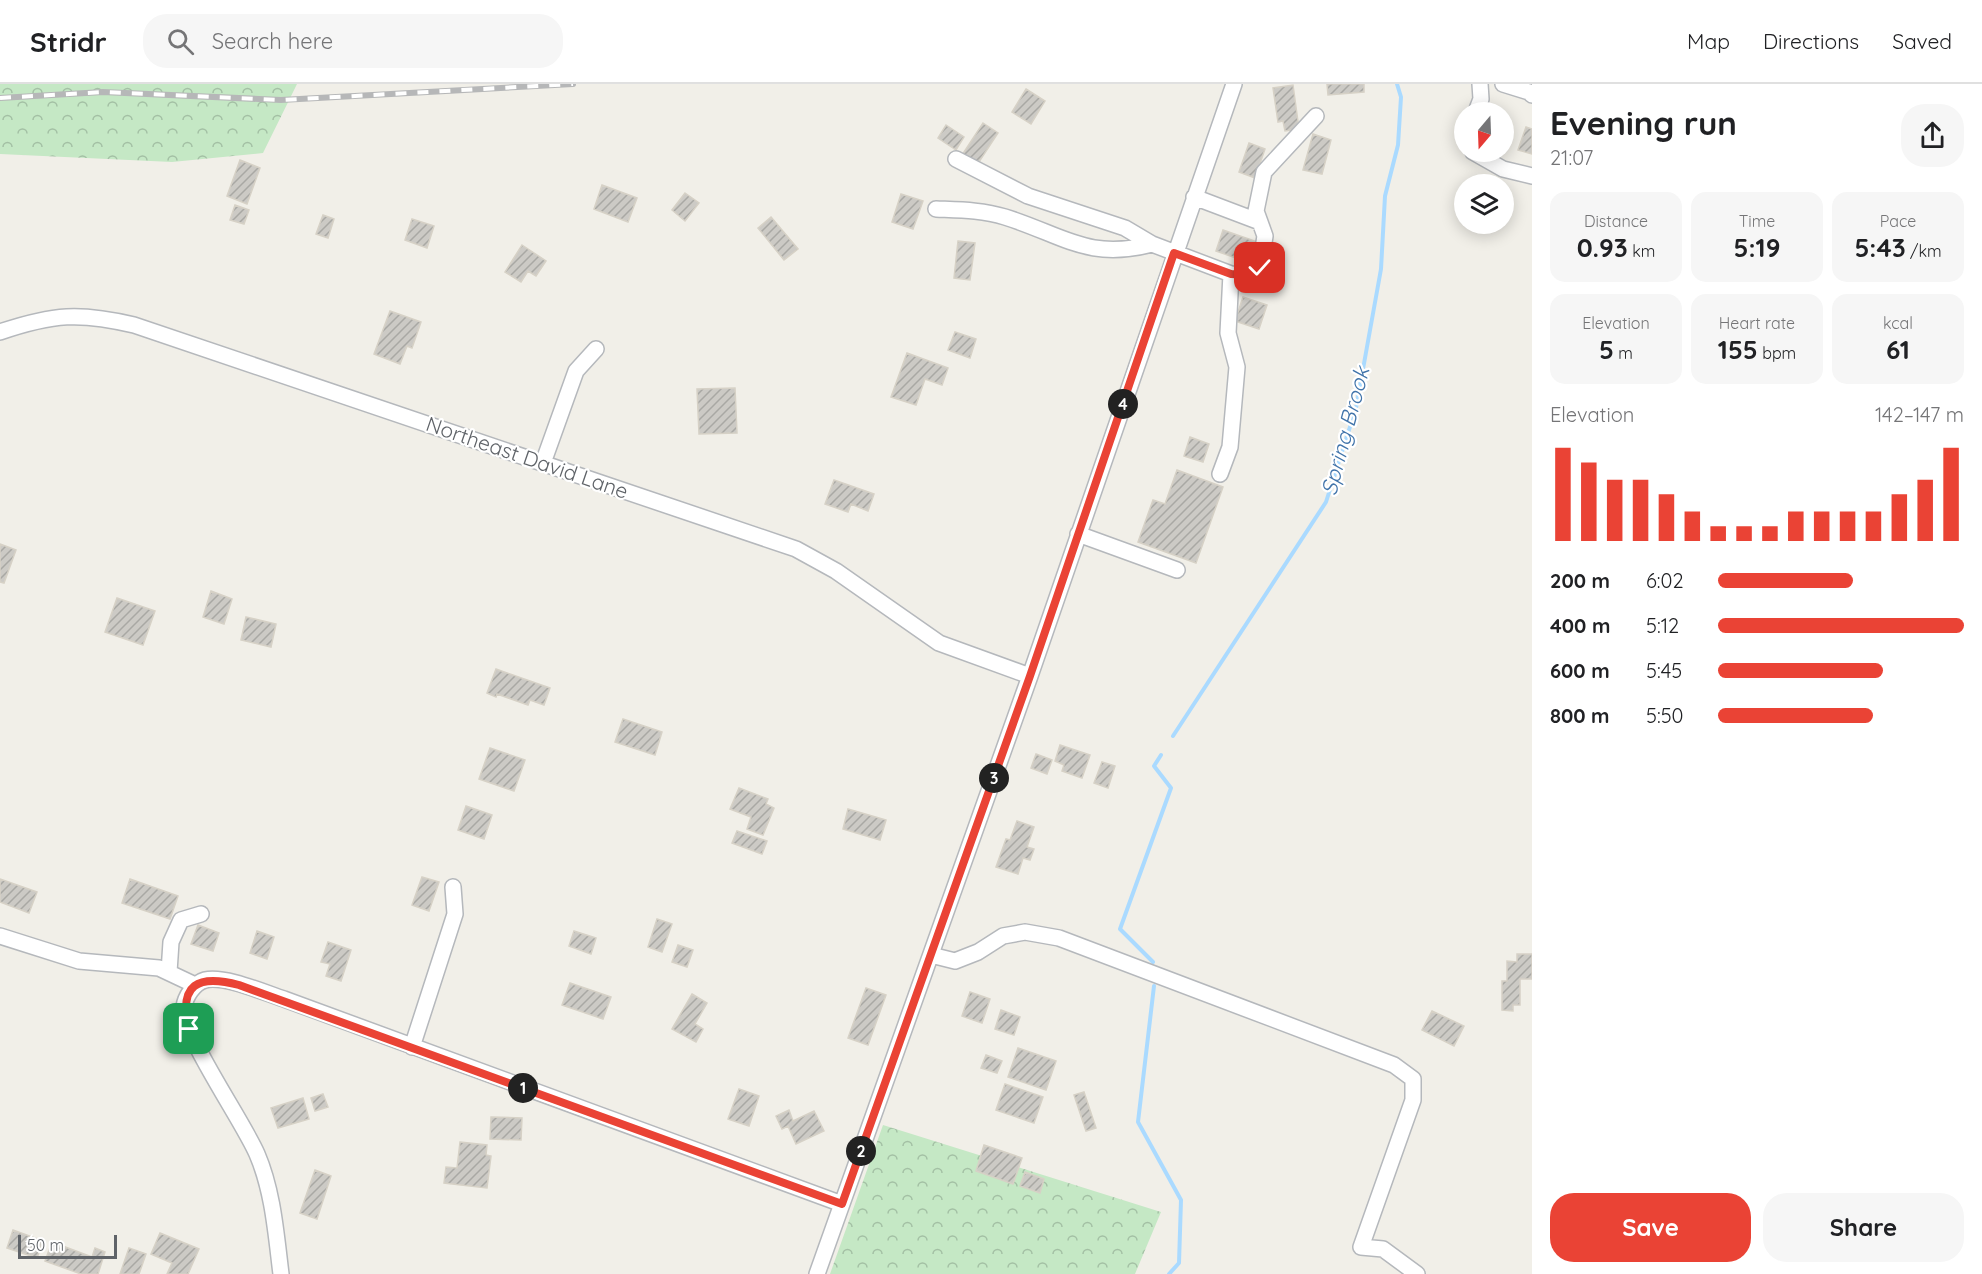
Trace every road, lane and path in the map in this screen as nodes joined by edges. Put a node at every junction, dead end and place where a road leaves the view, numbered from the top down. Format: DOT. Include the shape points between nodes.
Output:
graph roads {
  1 [pos="1234,84"];
  2 [pos="1480,84"];
  3 [pos="1503,84"];
  4 [pos="1532,95"];
  5 [pos="1480,102"];
  6 [pos="1316,116"];
  7 [pos="956,159"];
  8 [pos="1491,162"];
  9 [pos="1532,176"];
  10 [pos="1194,197"];
  11 [pos="936,209"];
  12 [pos="1260,222"];
  13 [pos="1152,244"];
  14 [pos="1174,253"];
  15 [pos="1231,274"];
  16 [pos="0,332"];
  17 [pos="596,349"];
  18 [pos="543,463"];
  19 [pos="1220,474"];
  20 [pos="1078,534"];
  21 [pos="1177,570"];
  22 [pos="1030,676"];
  23 [pos="453,887"];
  24 [pos="201,914"];
  25 [pos="0,936"];
  26 [pos="931,956"];
  27 [pos="169,972"];
  28 [pos="195,986"];
  29 [pos="412,1047"];
  30 [pos="842,1204"];
  31 [pos="281,1274"];
  32 [pos="817,1274"];
  33 [pos="1417,1274"];
  1 -- 10 [label="street"];
  2 -- 5 [label="street"];
  3 -- 4 [label="street"];
  6 -- 12 [label="street" via="1264,172 1256,211"];
  7 -- 13 [label="street" via="1028,196 1125,228"];
  8 -- 9 [label="street"];
  10 -- 12 [label="street"];
  10 -- 14 [label="street"];
  11 -- 13 [label="street" via="973,210 1005,217 1100,251"];
  12 -- 15 [label="street" via="1265,236 1260,268 1250,275"];
  13 -- 14 [label="street"];
  14 -- 15 [label="street"];
  14 -- 20 [label="street"];
  15 -- 19 [label="street" via="1228,333 1237,367 1230,447"];
  16 -- 18 [label="street, Northeast David Lane" via="63,316 115,320"];
  17 -- 18 [label="street" via="576,371"];
  18 -- 22 [label="street, Northeast David Lane" via="796,549 849,579 939,643"];
  20 -- 21 [label="street"];
  20 -- 22 [label="street"];
  22 -- 26 [label="street"];
  23 -- 29 [label="street" via="455,914"];
  24 -- 27 [label="street" via="181,920 171,942"];
  25 -- 27 [label="street" via="79,961 140,965"];
  26 -- 30 [label="street"];
  26 -- 33 [label="street" via="955,961 1003,936 1026,932 1059,938 1394,1065 1413,1079 1413,1100 1361,1246 1383,1249"];
  27 -- 28 [label="street"];
  28 -- 29 [label="street" via="205,980 239,985"];
  28 -- 31 [label="street" via="184,1008 189,1029 244,1126 264,1171"];
  29 -- 30 [label="street"];
  30 -- 32 [label="street"];
}
